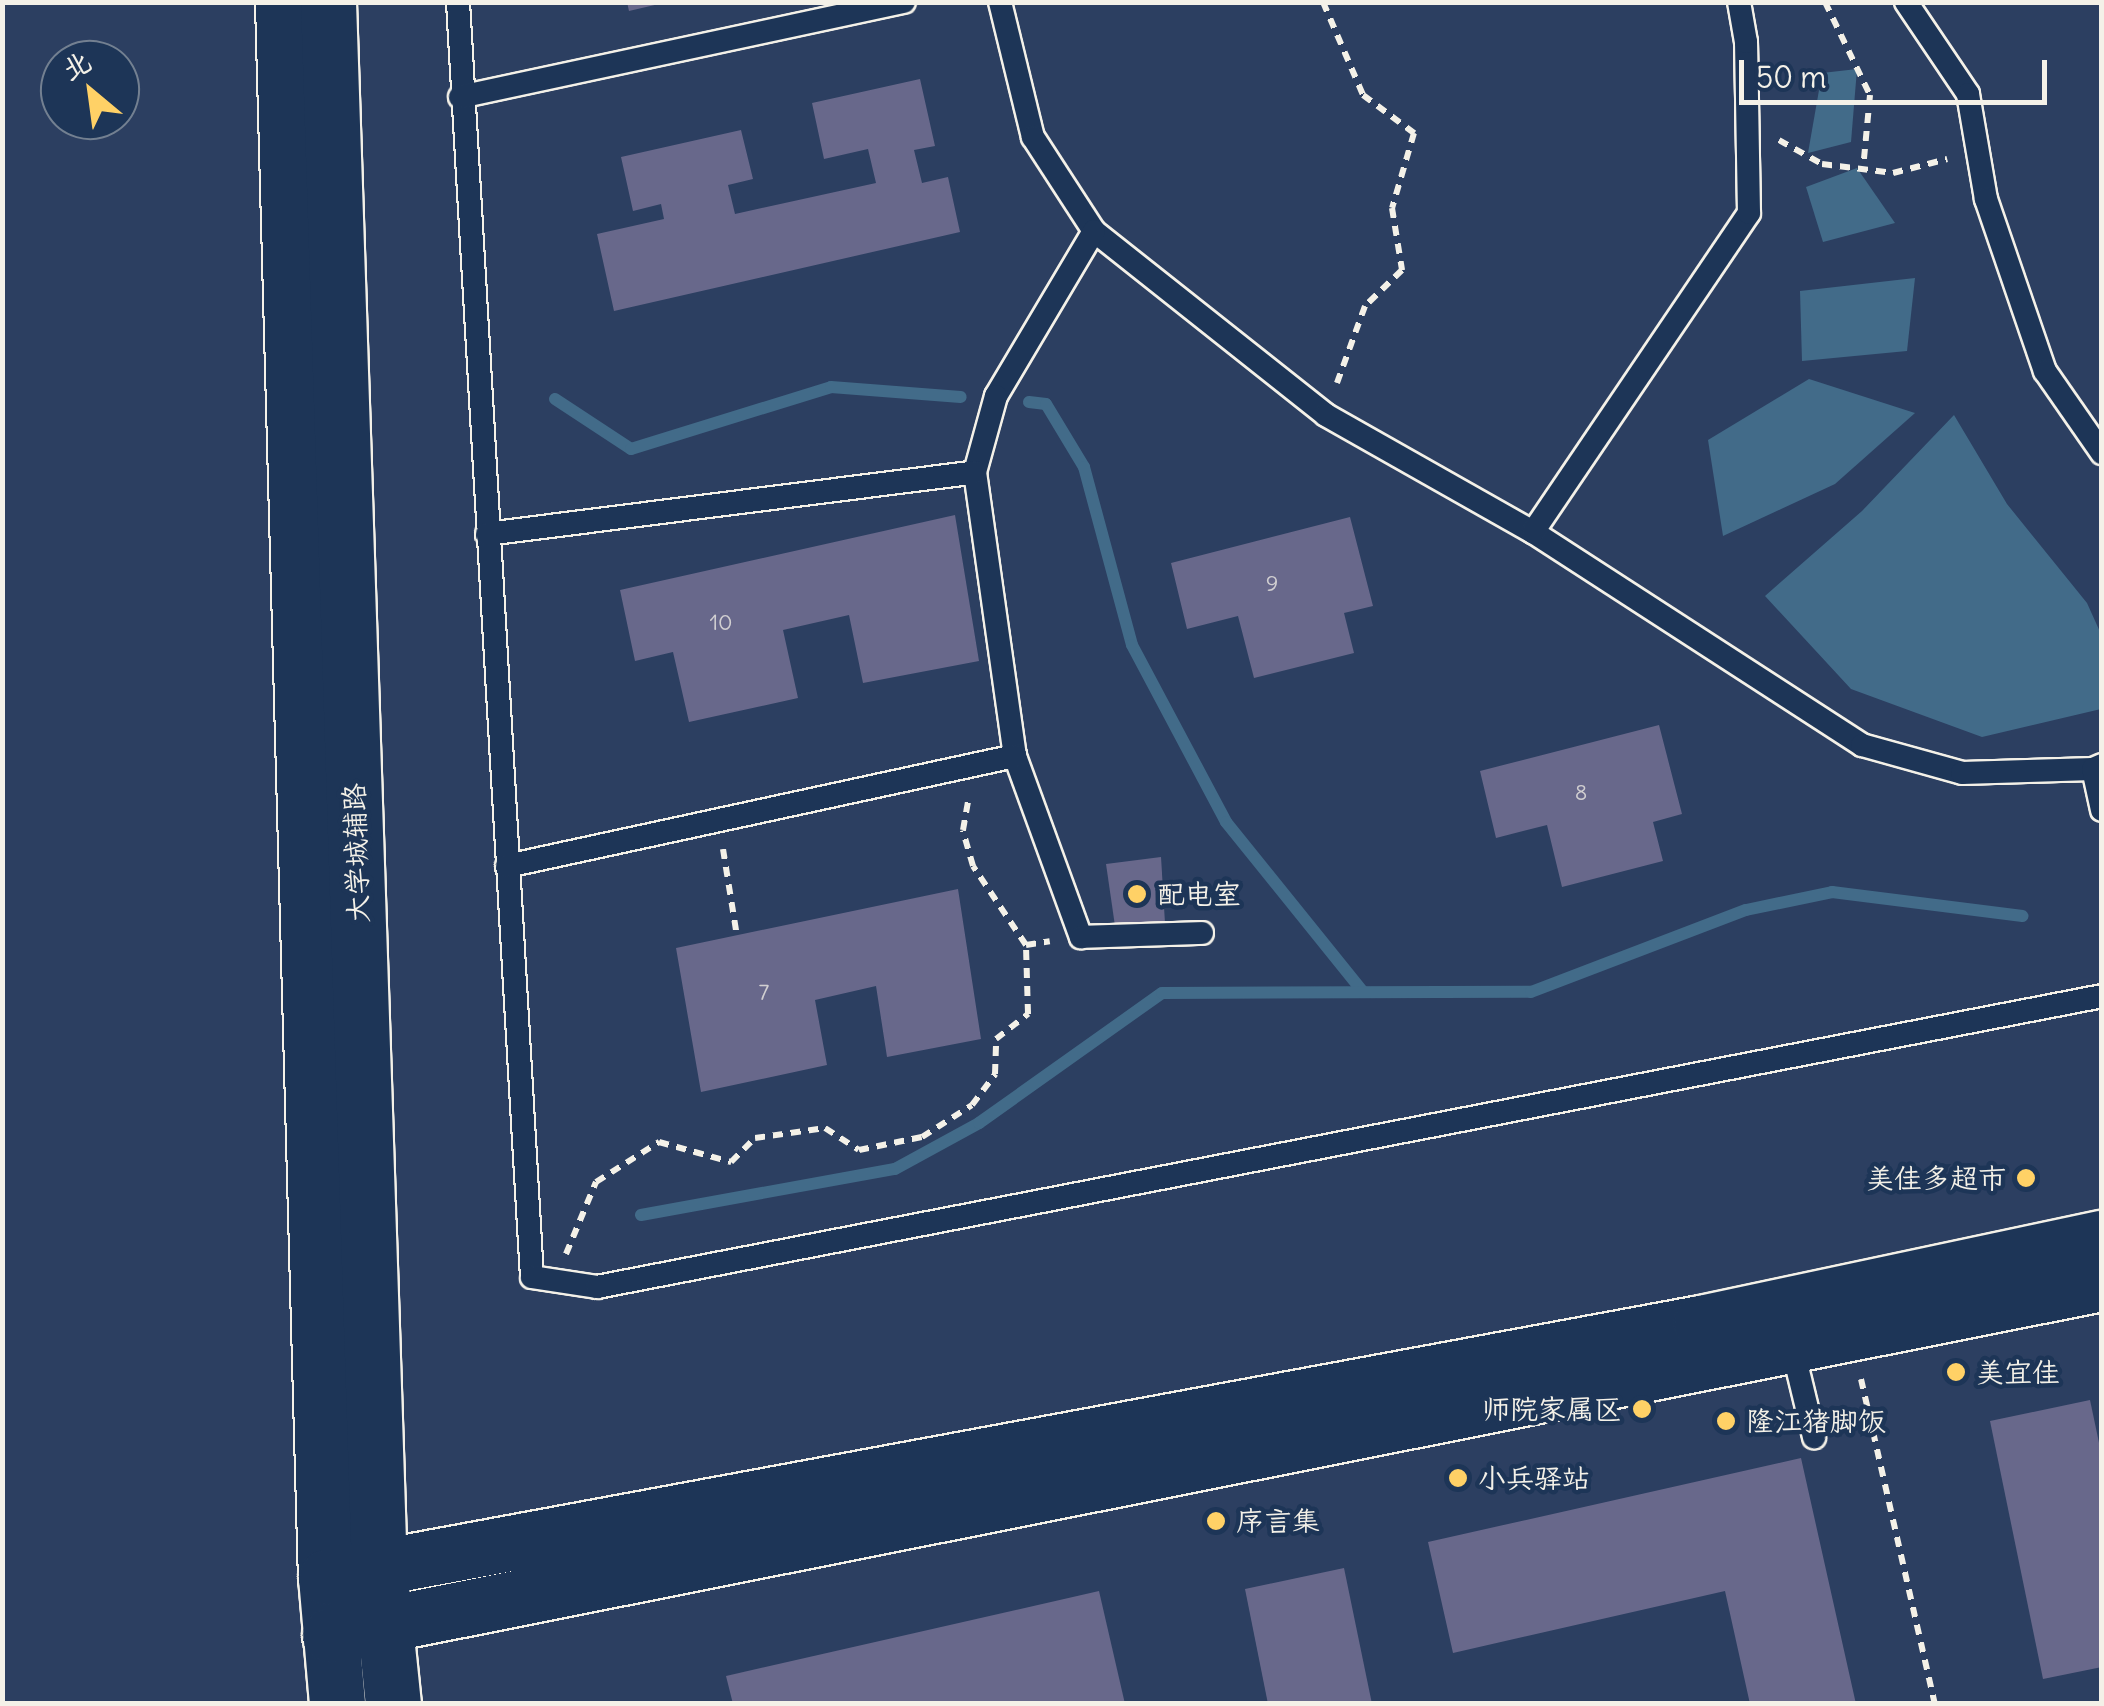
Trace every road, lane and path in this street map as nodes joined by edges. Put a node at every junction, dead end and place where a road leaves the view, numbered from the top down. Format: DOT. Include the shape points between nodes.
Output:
graph roads {
  1 [pos="283,2"];
  2 [pos="328,2"];
  3 [pos="458,2"];
  4 [pos="904,2"];
  5 [pos="1000,2"];
  6 [pos="1323,2"];
  7 [pos="1738,2"];
  8 [pos="1825,2"];
  9 [pos="1906,2"];
  10 [pos="460,97"];
  11 [pos="1747,122"];
  12 [pos="1978,151"];
  13 [pos="1863,170"];
  14 [pos="1094,232"];
  15 [pos="1326,414"];
  16 [pos="2102,453"];
  17 [pos="975,472"];
  18 [pos="1533,532"];
  19 [pos="487,534"];
  20 [pos="1016,756"];
  21 [pos="975,765"];
  22 [pos="2097,767"];
  23 [pos="2102,810"];
  24 [pos="718,820"];
  25 [pos="507,866"];
  26 [pos="1202,933"];
  27 [pos="737,936"];
  28 [pos="2102,996"];
  29 [pos="2102,1238"];
  30 [pos="559,1281"];
  31 [pos="2102,1283"];
  32 [pos="1851,1334"];
  33 [pos="1792,1346"];
  34 [pos="1814,1436"];
  35 [pos="379,1569"];
  36 [pos="326,1577"];
  37 [pos="386,1628"];
  38 [pos="330,1636"];
  39 [pos="337,1704"];
  40 [pos="393,1704"];
  41 [pos="1935,1704"];
  1 -- 36 [label="street, 大学城辅路"];
  2 -- 35 [label="street, 大学城辅路"];
  3 -- 10 [label="lane"];
  4 -- 10 [label="lane"];
  5 -- 14 [label="lane" via="1033,137"];
  6 -- 15 [label="path" via="1363,95 1414,134 1392,208 1402,270 1365,306"];
  7 -- 11 [label="lane"];
  8 -- 13 [label="path" via="1870,95"];
  9 -- 12 [label="lane" via="1968,94"];
  10 -- 19 [label="lane"];
  11 -- 13 [label="path" via="1822,164"];
  11 -- 18 [label="lane" via="1748,213"];
  12 -- 13 [label="path" via="1893,173"];
  12 -- 16 [label="lane" via="1986,199 2045,372"];
  14 -- 15 [label="lane"];
  14 -- 17 [label="lane" via="996,396"];
  15 -- 18 [label="lane"];
  17 -- 19 [label="lane"];
  17 -- 20 [label="lane"];
  18 -- 22 [label="lane" via="1862,745 1962,774"];
  19 -- 25 [label="lane"];
  20 -- 21 [label="lane"];
  20 -- 26 [label="lane" via="1081,936"];
  21 -- 24 [label="lane"];
  21 -- 30 [label="path" via="963,830 973,866 1026,945 1028,1014 996,1040 995,1074 972,1105 922,1138 859,1150 826,1128 756,1138 730,1162 659,1142 596,1182 571,1233"];
  22 -- 23 [label="lane"];
  24 -- 25 [label="lane"];
  24 -- 27 [label="path"];
  25 -- 30 [label="lane" via="532,1277"];
  28 -- 30 [label="lane" via="597,1287"];
  29 -- 35 [label="street" via="1681,1327"];
  31 -- 32 [label="street"];
  32 -- 33 [label="street"];
  32 -- 41 [label="path"];
  33 -- 34 [label="lane"];
  33 -- 37 [label="street"];
  35 -- 36 [label="street"];
  35 -- 37 [label="street, 大学城辅路"];
  36 -- 38 [label="street, 大学城辅路"];
  37 -- 38 [label="street"];
  37 -- 40 [label="street, 大学城辅路"];
  38 -- 39 [label="street, 大学城辅路"];
}
